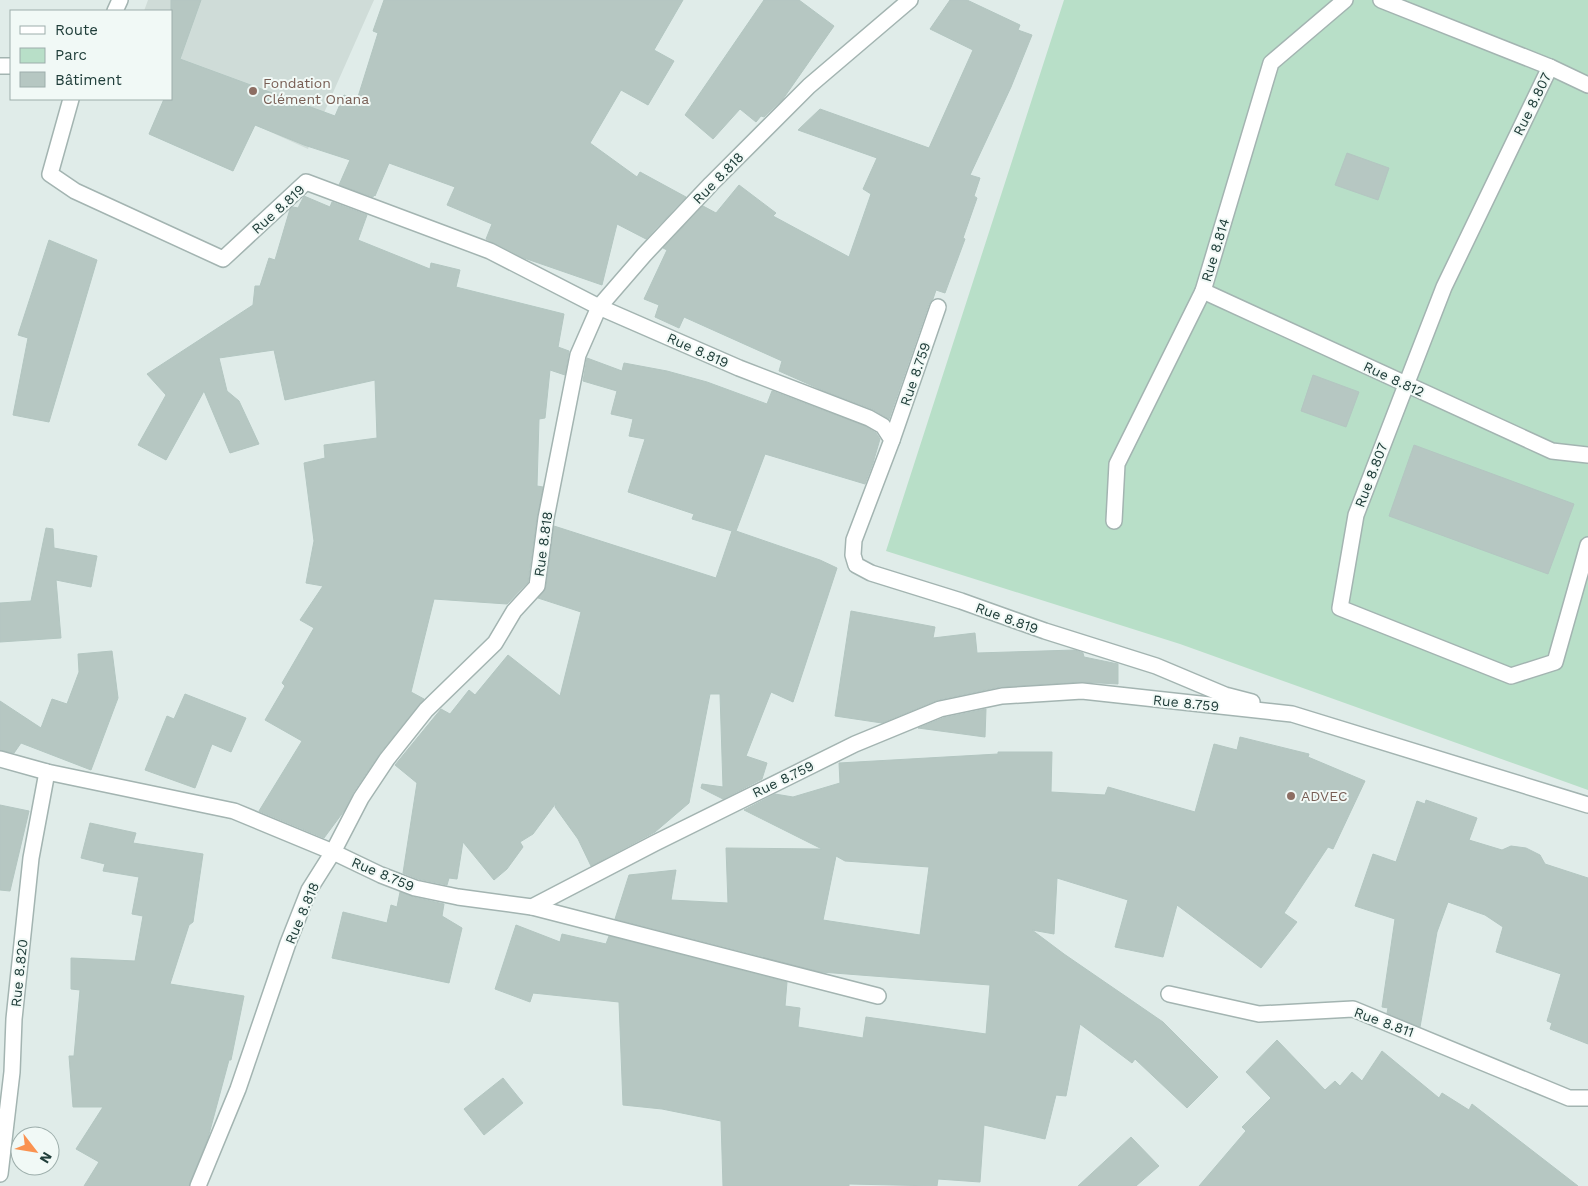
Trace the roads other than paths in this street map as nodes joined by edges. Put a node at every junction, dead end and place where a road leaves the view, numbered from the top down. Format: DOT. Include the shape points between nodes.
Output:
graph roads {
  1 [pos="910,0"];
  2 [pos="1345,0"];
  3 [pos="1380,0"];
  4 [pos="1550,67"];
  5 [pos="1588,85"];
  6 [pos="71,100"];
  7 [pos="1202,291"];
  8 [pos="600,307"];
  9 [pos="938,307"];
  10 [pos="1406,385"];
  11 [pos="892,440"];
  12 [pos="1588,454"];
  13 [pos="1114,521"];
  14 [pos="1588,545"];
  15 [pos="1292,714"];
  16 [pos="0,759"];
  17 [pos="47,772"];
  18 [pos="1588,805"];
  19 [pos="334,852"];
  20 [pos="532,907"];
  21 [pos="1169,994"];
  22 [pos="878,996"];
  23 [pos="1588,1098"];
  24 [pos="0,1174"];
  25 [pos="198,1186"];
  1 -- 8 [label="street, Rue 8.818" via="809,86 711,184"];
  2 -- 7 [label="street, Rue 8.814" via="1271,63"];
  3 -- 4 [label="street"];
  4 -- 5 [label="street, Rue 8.807"];
  4 -- 10 [label="street, Rue 8.807" via="1444,287"];
  6 -- 8 [label="street, Rue 8.819" via="50,174 76,191 223,259 306,182 490,251"];
  7 -- 10 [label="street, Rue 8.812"];
  7 -- 13 [label="street, Rue 8.814" via="1117,464"];
  8 -- 11 [label="street, Rue 8.819" via="739,368 869,418 883,426"];
  8 -- 19 [label="street, Rue 8.818" via="578,355 548,509 538,586 514,611 495,643 426,710 387,759 361,798"];
  9 -- 11 [label="street, Rue 8.759"];
  10 -- 12 [label="street, Rue 8.812" via="1552,451"];
  10 -- 14 [label="street, Rue 8.807" via="1356,515 1340,608 1512,676 1555,662"];
  11 -- 15 [label="street, Rue 8.819" via="854,540 856,564 871,573 1156,666 1225,695"];
  15 -- 18 [label="street, Rue 8.759"];
  15 -- 20 [label="street, Rue 8.759" via="1082,691 1002,696 940,709 855,744"];
  16 -- 17 [label="street, Rue 8.759"];
  17 -- 19 [label="street, Rue 8.759" via="234,811"];
  17 -- 24 [label="street, Rue 8.820" via="31,858"];
  19 -- 20 [label="street, Rue 8.759" via="415,888"];
  19 -- 25 [label="street, Rue 8.818" via="309,890 238,1089"];
  20 -- 22 [label="street"];
  21 -- 23 [label="street, Rue 8.811" via="1258,1014 1353,1009 1569,1098"];
}
